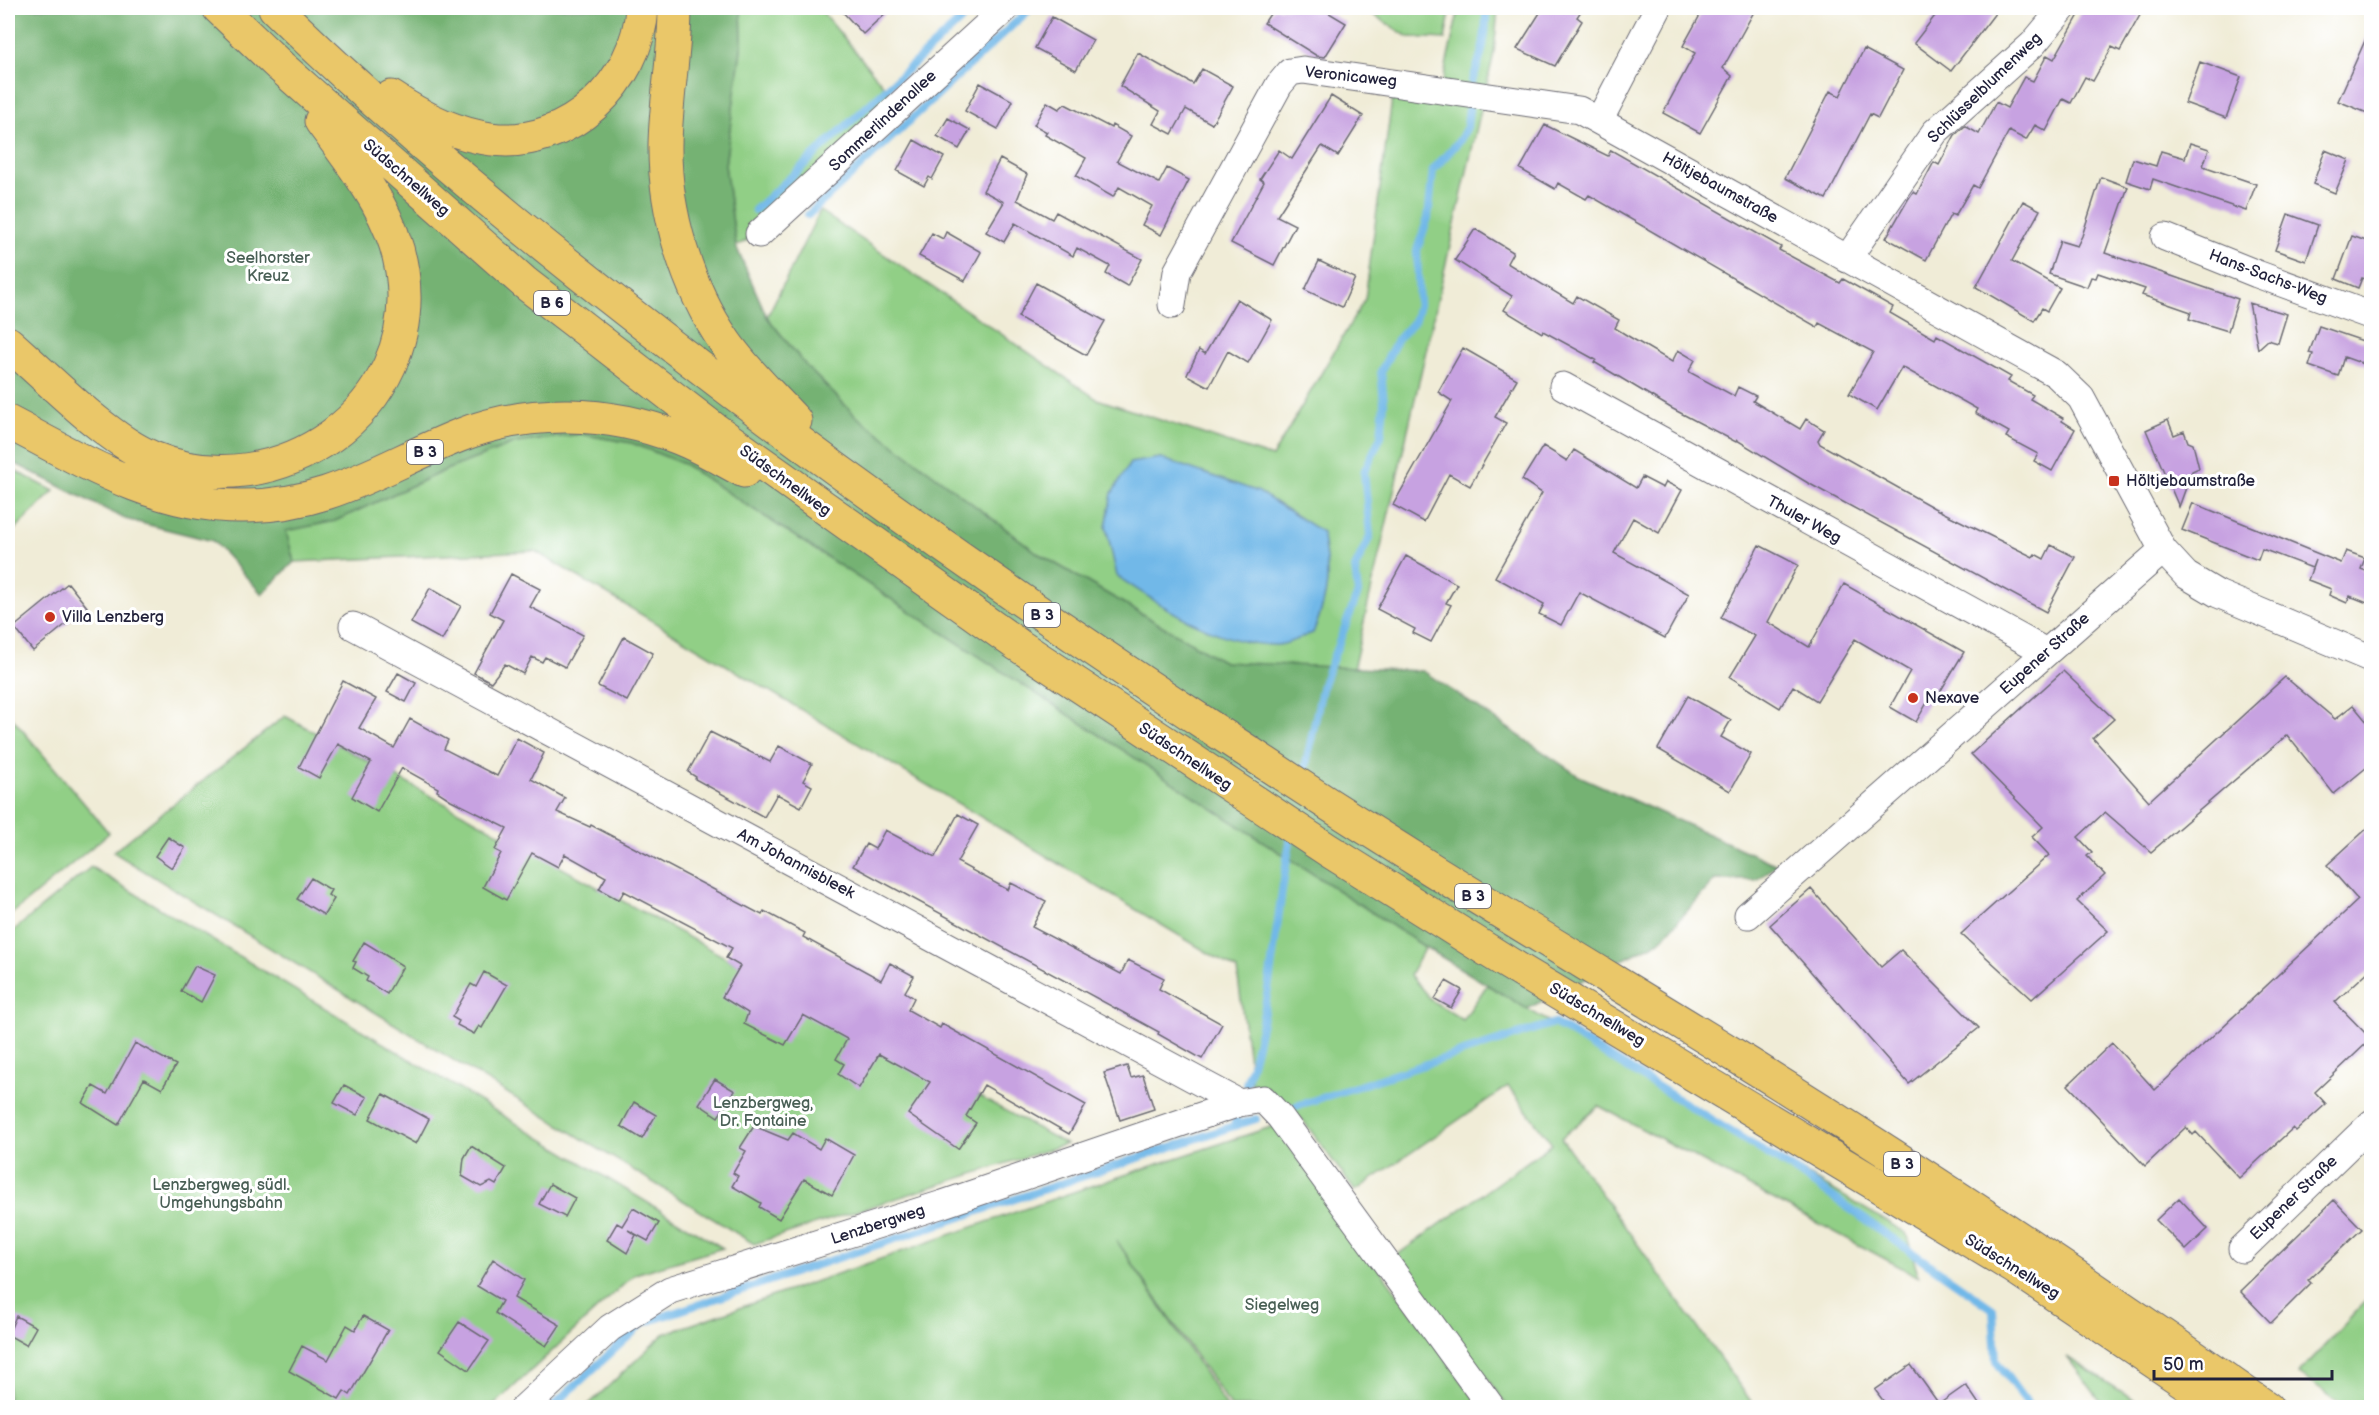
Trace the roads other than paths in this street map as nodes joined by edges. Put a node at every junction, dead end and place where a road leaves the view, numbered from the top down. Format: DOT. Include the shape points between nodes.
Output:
graph roads {
  1 [pos="219,8"];
  2 [pos="275,8"];
  3 [pos="642,8"];
  4 [pos="675,8"];
  5 [pos="1006,8"];
  6 [pos="1658,8"];
  7 [pos="2062,8"];
  8 [pos="310,42"];
  9 [pos="280,66"];
  10 [pos="1599,121"];
  11 [pos="759,234"];
  12 [pos="2165,237"];
  13 [pos="1847,259"];
  14 [pos="1172,305"];
  15 [pos="2372,316"];
  16 [pos="8,343"];
  17 [pos="1563,386"];
  18 [pos="8,422"];
  19 [pos="837,470"];
  20 [pos="841,521"];
  21 [pos="2163,550"];
  22 [pos="353,626"];
  23 [pos="2046,652"];
  24 [pos="2372,659"];
  25 [pos="1748,915"];
  26 [pos="1251,1101"];
  27 [pos="2372,1123"];
  28 [pos="2242,1249"];
  29 [pos="525,1407"];
  30 [pos="1492,1407"];
  31 [pos="2223,1407"];
  32 [pos="2267,1407"];
  1 -- 9 [label="highway, Südschnellweg / B 6"];
  2 -- 8 [label="highway, Südschnellweg / B 3"];
  3 -- 8 [label="highway" via="631,57 615,84 596,104 570,122 520,139 484,138 430,120"];
  4 -- 19 [label="highway" via="665,147 668,190 688,270 726,343"];
  5 -- 11 [label="street, Sommerlindenallee"];
  6 -- 10 [label="street"];
  7 -- 13 [label="street, Schlüsselblumenweg" via="2033,44 1935,132"];
  8 -- 19 [label="highway, Südschnellweg / B 3" via="392,118 550,252"];
  9 -- 16 [label="highway" via="373,192 397,244 403,273 400,331 379,384 356,415 318,446 265,468 217,472 179,467 126,444"];
  9 -- 20 [label="highway, Südschnellweg / B 6" via="525,283"];
  10 -- 13 [label="street, Höltjebaumstraße"];
  10 -- 14 [label="street, Veronicaweg" via="1579,110 1490,95 1303,69 1290,72 1279,85 1177,272"];
  12 -- 15 [label="street, Hans-Sachs-Weg"];
  13 -- 21 [label="street, Höltjebaumstraße" via="2056,374 2081,398"];
  17 -- 23 [label="street, Thuler Weg"];
  18 -- 20 [label="highway, B 3" via="141,488 206,504 239,506 284,503 338,491 489,426 521,419 586,416 651,428 682,439"];
  19 -- 32 [label="highway, Südschnellweg / B 3" via="1042,615 1250,754 1760,1071 2057,1264"];
  20 -- 31 [label="highway, Südschnellweg / B 3" via="1240,794 1508,963 2014,1267"];
  21 -- 23 [label="street, Eupener Straße"];
  21 -- 24 [label="street" via="2186,575 2218,594"];
  22 -- 26 [label="street, Am Johannisbleek"];
  23 -- 25 [label="street, Eupener Straße"];
  26 -- 29 [label="street, Lenzbergweg" via="932,1208 670,1290 610,1328"];
  26 -- 30 [label="street" via="1287,1126"];
  27 -- 28 [label="street, Eupener Straße"];
}
